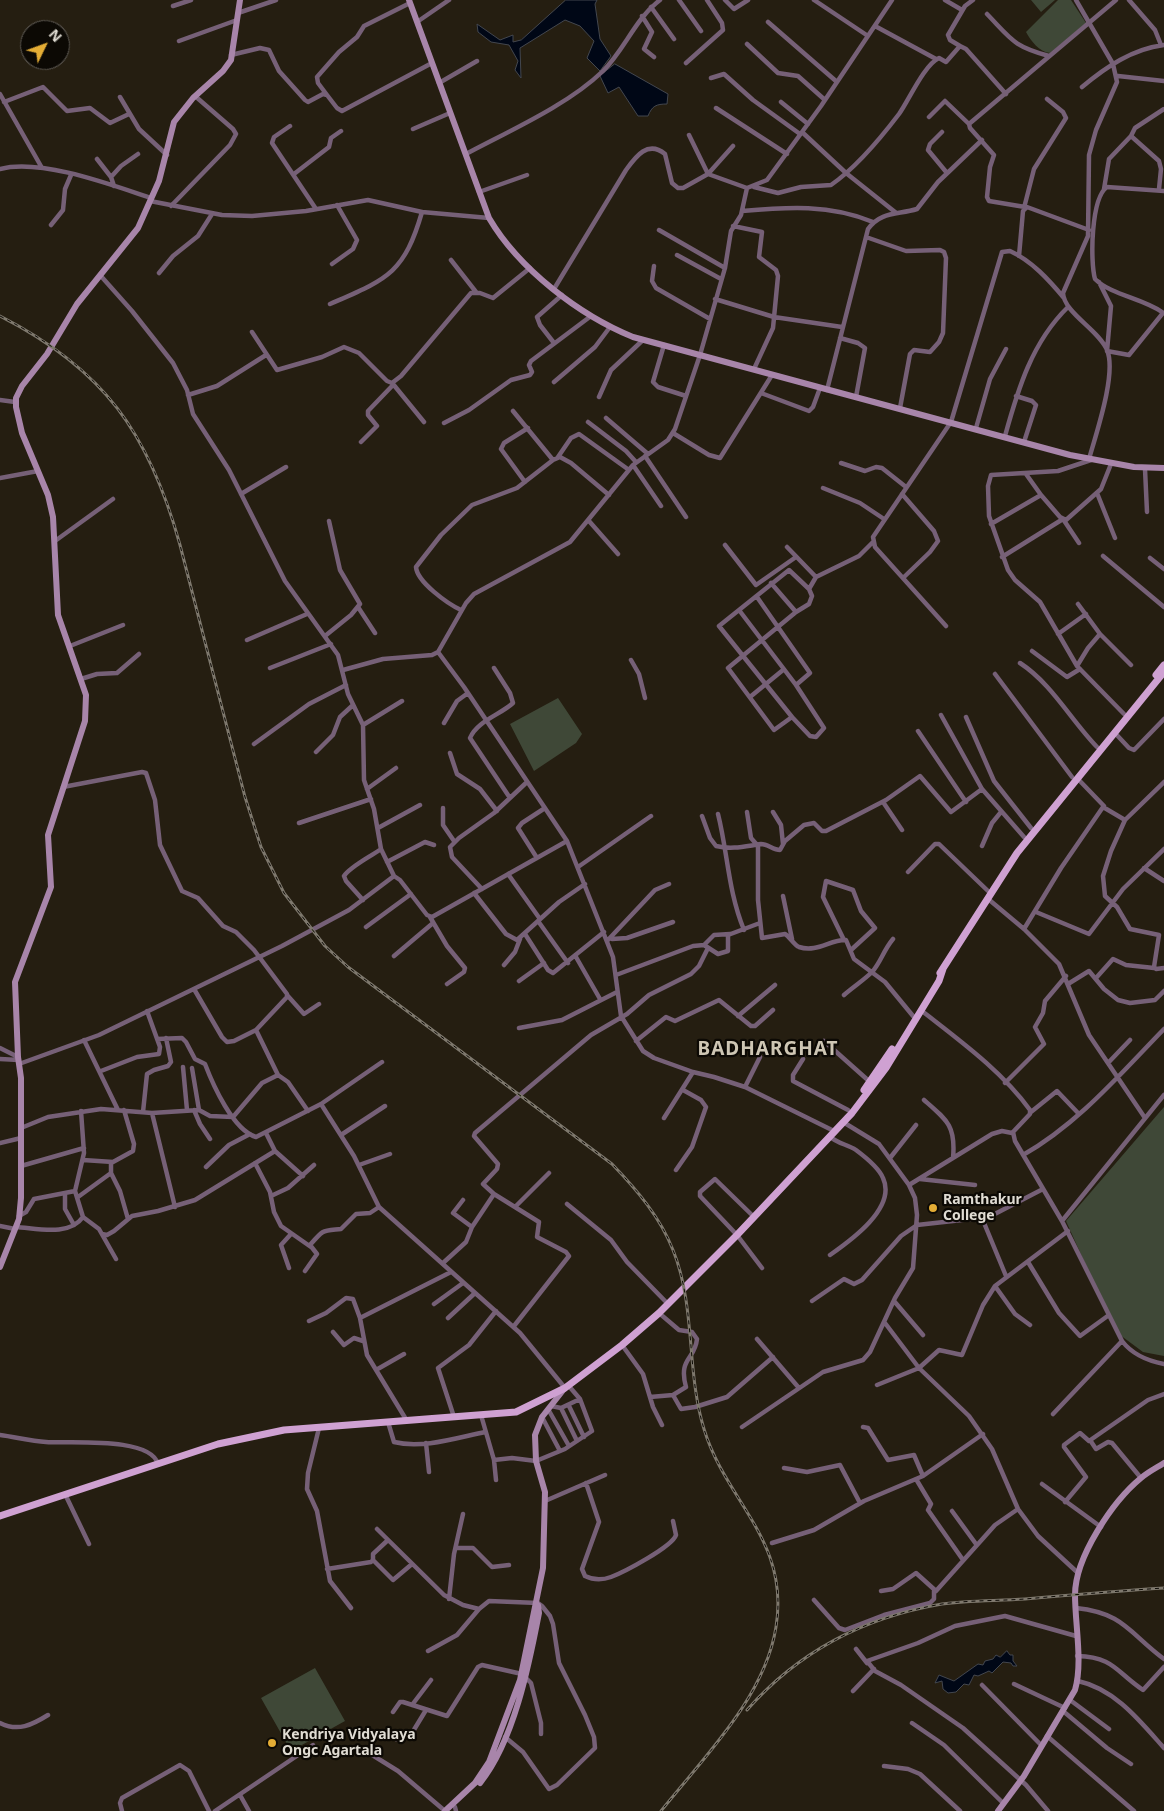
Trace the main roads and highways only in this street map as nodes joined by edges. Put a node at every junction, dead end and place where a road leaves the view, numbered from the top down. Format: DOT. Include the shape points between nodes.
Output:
graph roads {
  1 [pos="1164,665"];
  2 [pos="1164,672"];
  3 [pos="1074,778"];
  4 [pos="988,895"];
  5 [pos="943,970"];
  6 [pos="848,1113"];
  7 [pos="0,1516"];
  1 -- 3 [label="main road"];
  2 -- 3 [label="main road"];
  3 -- 4 [label="main road"];
  3 -- 4 [label="main road" via="1024,837"];
  4 -- 5 [label="main road"];
  5 -- 6 [label="main road"];
  5 -- 6 [label="main road" via="922,1011 878,1079 852,1113"];
  6 -- 7 [label="main road" via="737,1235 659,1313 567,1386 516,1412 284,1430 218,1444"];
}
